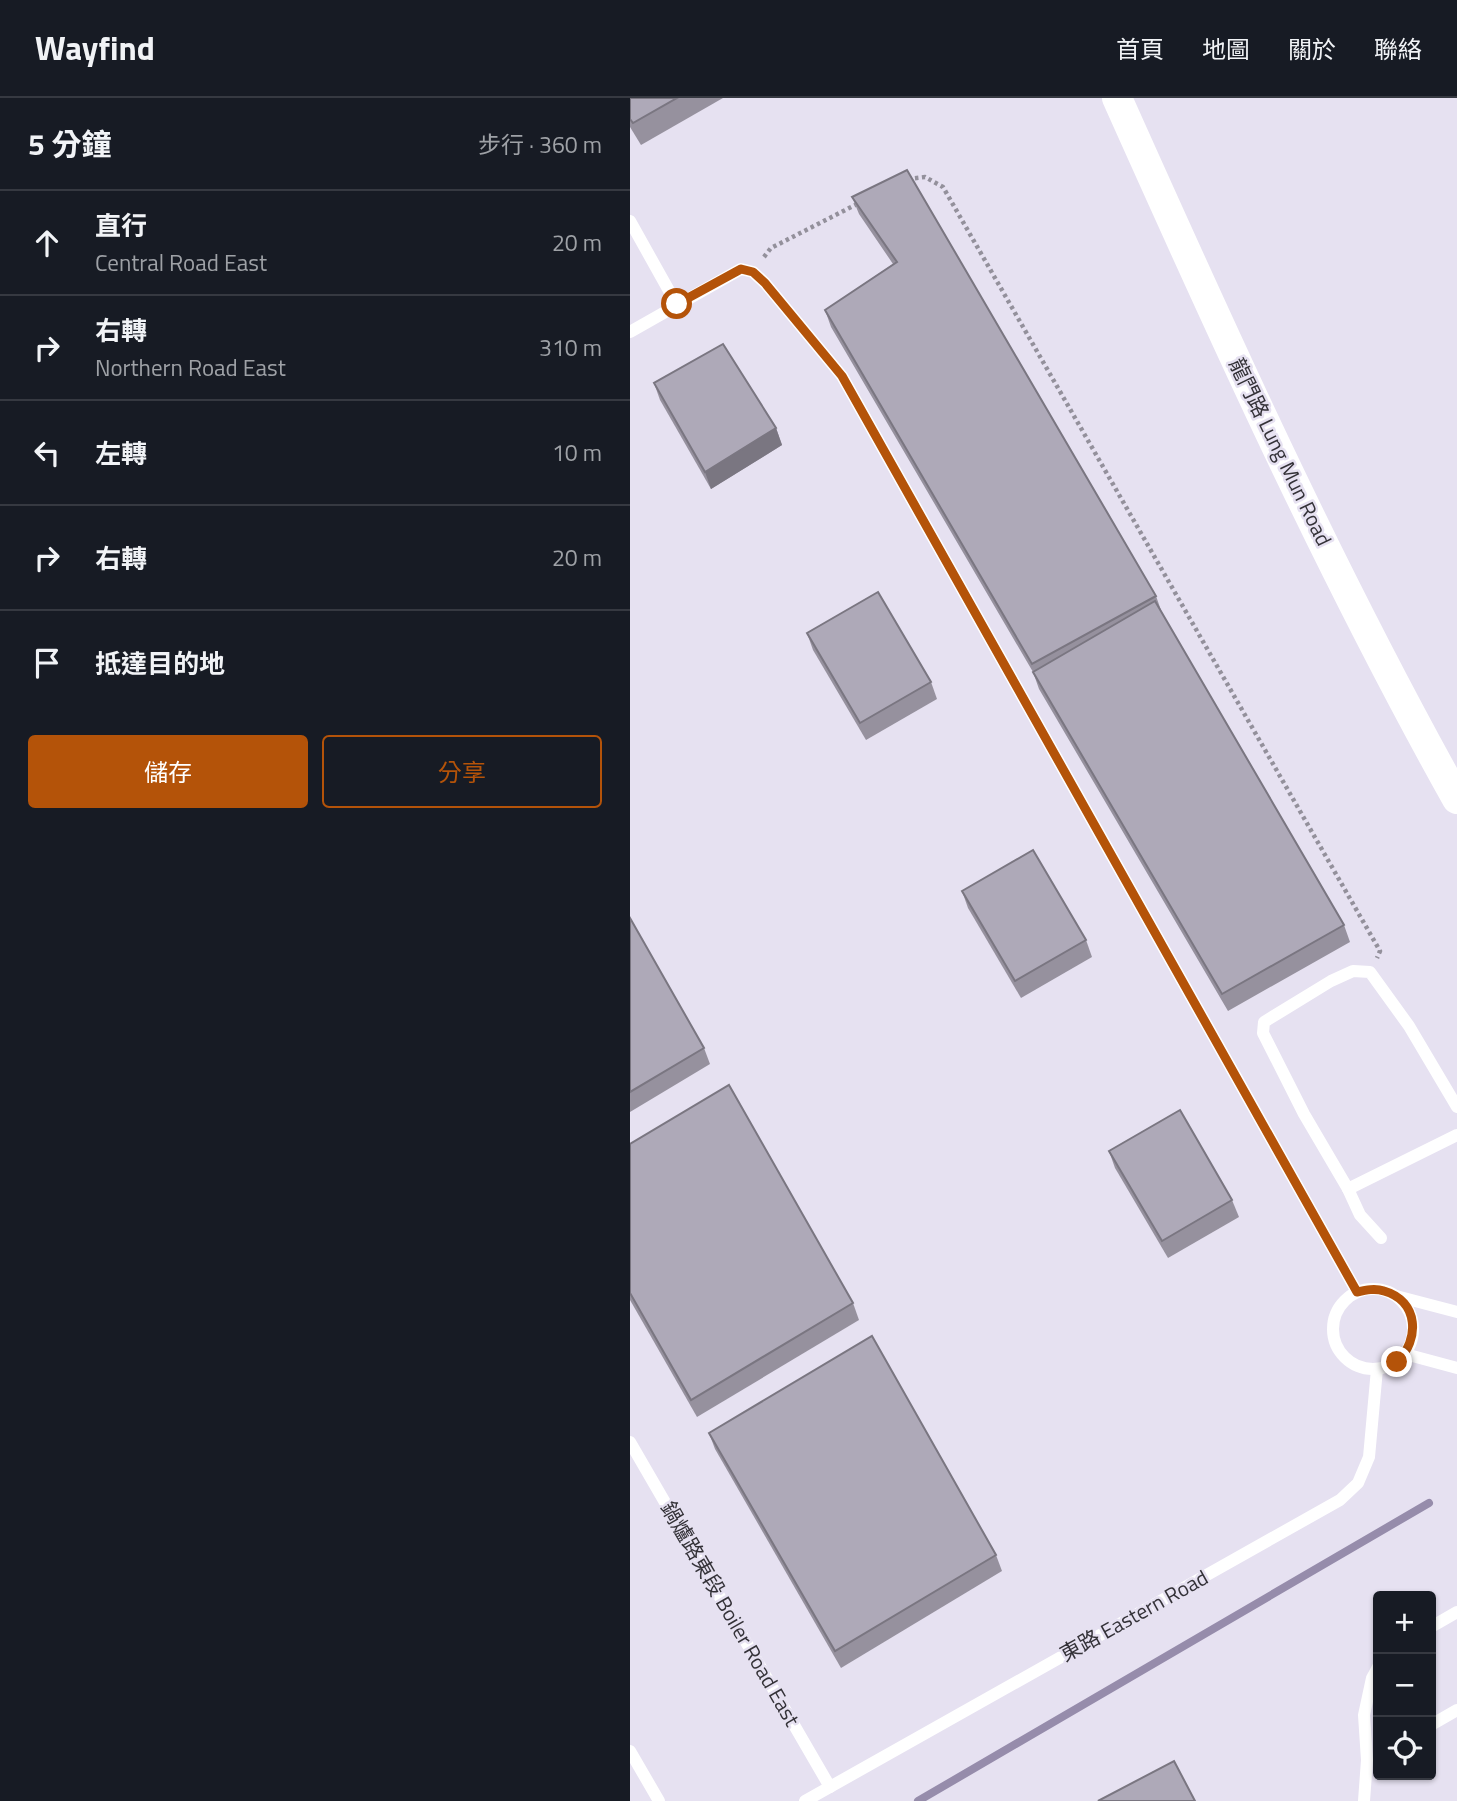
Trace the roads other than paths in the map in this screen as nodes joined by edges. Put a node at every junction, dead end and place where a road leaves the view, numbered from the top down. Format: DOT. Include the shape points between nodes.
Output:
graph roads {
  1 [pos="1117,98"];
  2 [pos="630,221"];
  3 [pos="677,304"];
  4 [pos="630,332"];
  5 [pos="1457,799"];
  6 [pos="1457,1107"];
  7 [pos="1457,1135"];
  8 [pos="1348,1189"];
  9 [pos="1381,1238"];
  10 [pos="1357,1292"];
  11 [pos="1395,1296"];
  12 [pos="1457,1312"];
  13 [pos="1405,1354"];
  14 [pos="1457,1368"];
  15 [pos="1377,1370"];
  16 [pos="630,1442"];
  17 [pos="1457,1612"];
  18 [pos="1436,1624"];
  19 [pos="1373,1676"];
  20 [pos="1457,1710"];
  21 [pos="1436,1722"];
  22 [pos="630,1751"];
  23 [pos="1373,1757"];
  24 [pos="830,1787"];
  25 [pos="659,1801"];
  26 [pos="805,1801"];
  27 [pos="1364,1801"];
  1 -- 5 [label="street, 龍門路 Lung Mun Road" via="1284,464"];
  2 -- 3 [label="lane"];
  3 -- 4 [label="lane"];
  3 -- 10 [label="lane" via="741,269 753,272 842,376"];
  6 -- 8 [label="lane" via="1409,1026 1370,972 1353,971 1331,981 1264,1022 1263,1033"];
  7 -- 8 [label="lane"];
  8 -- 9 [label="lane" via="1360,1215"];
  10 -- 11 [label="lane" via="1383,1290"];
  10 -- 15 [label="lane" via="1346,1299 1333,1321 1335,1346 1352,1364"];
  11 -- 12 [label="lane"];
  11 -- 13 [label="lane" via="1411,1316 1413,1330"];
  13 -- 14 [label="lane"];
  13 -- 15 [label="lane"];
  15 -- 24 [label="lane, 東路 Eastern Road" via="1369,1457 1358,1483 1340,1500"];
  16 -- 24 [label="lane, 鍋爐路東段 Boiler Road East"];
  17 -- 18 [label="lane"];
  19 -- 23 [label="lane" via="1364,1715"];
  20 -- 21 [label="lane"];
  22 -- 25 [label="lane"];
  23 -- 27 [label="lane"];
  24 -- 26 [label="lane, 東路 Eastern Road"];
}
